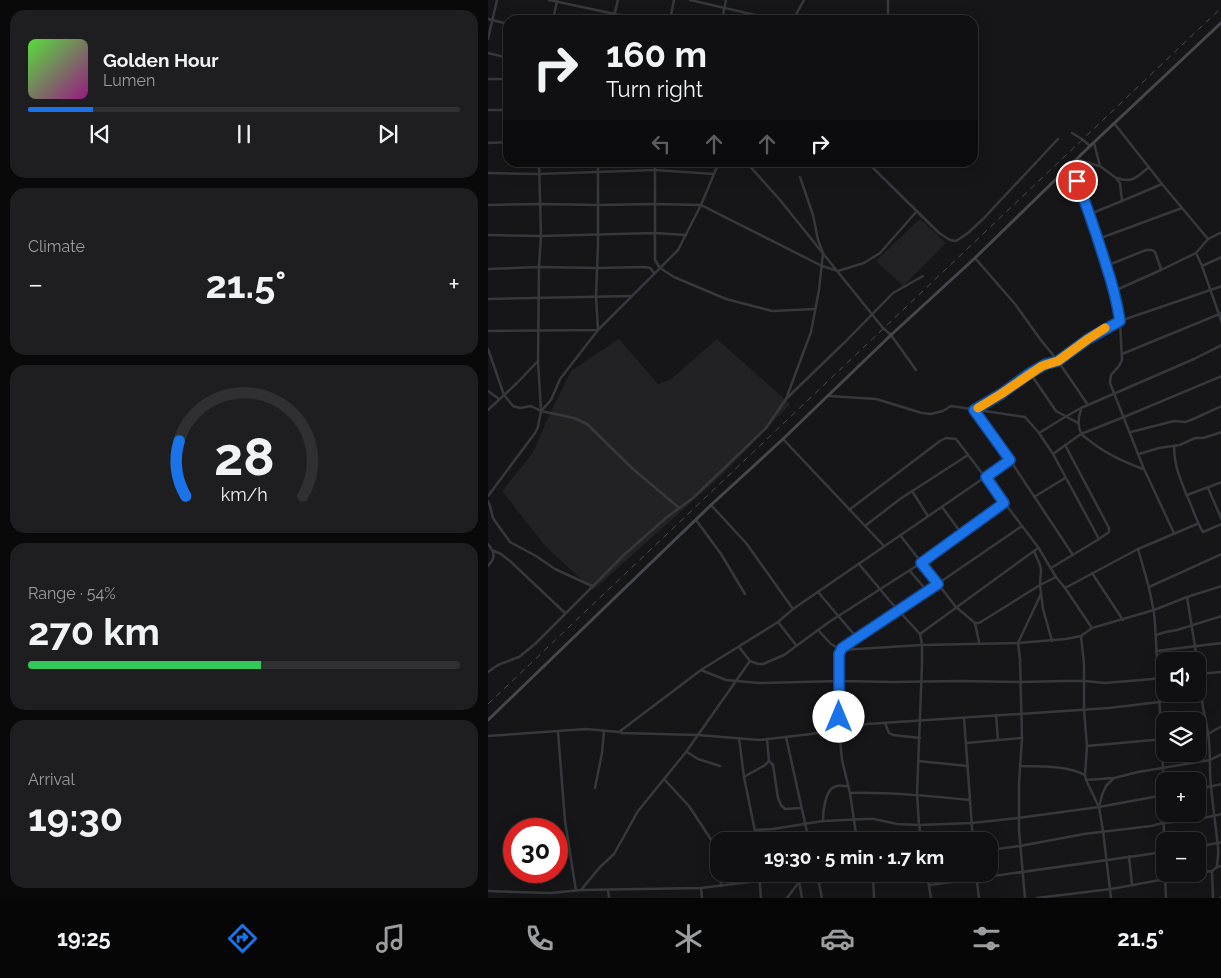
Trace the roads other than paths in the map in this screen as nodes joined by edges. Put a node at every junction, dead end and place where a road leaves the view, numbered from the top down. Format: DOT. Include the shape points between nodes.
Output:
graph roads {
  1 [pos="497,0"];
  2 [pos="549,0"];
  3 [pos="618,0"];
  4 [pos="674,0"];
  5 [pos="690,0"];
  6 [pos="726,0"];
  7 [pos="804,0"];
  8 [pos="888,0"];
  9 [pos="558,1"];
  10 [pos="724,8"];
  11 [pos="615,14"];
  12 [pos="554,15"];
  13 [pos="620,15"];
  14 [pos="671,15"];
  15 [pos="723,15"];
  16 [pos="756,15"];
  17 [pos="796,15"];
  18 [pos="888,15"];
  19 [pos="488,19"];
  20 [pos="493,20"];
  21 [pos="1222,22"];
  22 [pos="503,23"];
  23 [pos="488,39"];
  24 [pos="488,53"];
  25 [pos="503,57"];
  26 [pos="488,79"];
  27 [pos="503,79"];
  28 [pos="488,110"];
  29 [pos="503,110"];
  30 [pos="1114,123"];
  31 [pos="1072,133"];
  32 [pos="1058,139"];
  33 [pos="503,142"];
  34 [pos="488,143"];
  35 [pos="1094,143"];
  36 [pos="1090,146"];
  37 [pos="1076,159"];
  38 [pos="1071,165"];
  39 [pos="1100,166"];
  40 [pos="539,167"];
  41 [pos="598,167"];
  42 [pos="717,167"];
  43 [pos="750,167"];
  44 [pos="872,167"];
  45 [pos="1149,167"];
  46 [pos="655,170"];
  47 [pos="598,173"];
  48 [pos="488,174"];
  49 [pos="539,174"];
  50 [pos="714,174"];
  51 [pos="800,177"];
  52 [pos="1116,178"];
  53 [pos="1162,184"];
  54 [pos="1122,201"];
  55 [pos="540,204"];
  56 [pos="655,204"];
  57 [pos="488,205"];
  58 [pos="598,205"];
  59 [pos="701,205"];
  60 [pos="1182,208"];
  61 [pos="917,211"];
  62 [pos="1090,214"];
  63 [pos="1222,232"];
  64 [pos="655,233"];
  65 [pos="488,235"];
  66 [pos="598,235"];
  67 [pos="541,236"];
  68 [pos="686,236"];
  69 [pos="1098,239"];
  70 [pos="1208,239"];
  71 [pos="823,253"];
  72 [pos="1196,253"];
  73 [pos="1222,257"];
  74 [pos="975,258"];
  75 [pos="822,266"];
  76 [pos="1106,266"];
  77 [pos="1202,266"];
  78 [pos="539,267"];
  79 [pos="598,268"];
  80 [pos="660,268"];
  81 [pos="488,269"];
  82 [pos="1161,270"];
  83 [pos="838,272"];
  84 [pos="654,273"];
  85 [pos="923,276"];
  86 [pos="1222,286"];
  87 [pos="1210,290"];
  88 [pos="1114,291"];
  89 [pos="596,296"];
  90 [pos="631,296"];
  91 [pos="539,298"];
  92 [pos="488,299"];
  93 [pos="815,309"];
  94 [pos="1220,313"];
  95 [pos="872,315"];
  96 [pos="1120,321"];
  97 [pos="1222,323"];
  98 [pos="538,330"];
  99 [pos="598,330"];
  100 [pos="488,331"];
  101 [pos="891,335"];
  102 [pos="1222,345"];
  103 [pos="488,349"];
  104 [pos="1122,354"];
  105 [pos="538,361"];
  106 [pos="1058,361"];
  107 [pos="916,370"];
  108 [pos="1030,373"];
  109 [pos="1222,376"];
  110 [pos="488,391"];
  111 [pos="1114,393"];
  112 [pos="504,395"];
  113 [pos="827,396"];
  114 [pos="500,399"];
  115 [pos="786,399"];
  116 [pos="1088,405"];
  117 [pos="1222,406"];
  118 [pos="1081,408"];
  119 [pos="488,410"];
  120 [pos="974,410"];
  121 [pos="541,411"];
  122 [pos="1065,417"];
  123 [pos="1124,418"];
  124 [pos="1078,423"];
  125 [pos="1130,432"];
  126 [pos="1222,432"];
  127 [pos="1039,433"];
  128 [pos="1082,434"];
  129 [pos="783,439"];
  130 [pos="1065,445"];
  131 [pos="1174,446"];
  132 [pos="1053,454"];
  133 [pos="1138,454"];
  134 [pos="968,455"];
  135 [pos="1010,460"];
  136 [pos="1144,469"];
  137 [pos="986,477"];
  138 [pos="1065,478"];
  139 [pos="1222,482"];
  140 [pos="1208,488"];
  141 [pos="912,491"];
  142 [pos="1187,495"];
  143 [pos="488,496"];
  144 [pos="1034,497"];
  145 [pos="488,501"];
  146 [pos="1004,503"];
  147 [pos="711,505"];
  148 [pos="679,507"];
  149 [pos="942,507"];
  150 [pos="849,510"];
  151 [pos="928,516"];
  152 [pos="696,520"];
  153 [pos="1222,520"];
  154 [pos="1198,524"];
  155 [pos="1222,524"];
  156 [pos="865,526"];
  157 [pos="1022,526"];
  158 [pos="1174,533"];
  159 [pos="962,534"];
  160 [pos="900,535"];
  161 [pos="1099,539"];
  162 [pos="488,544"];
  163 [pos="884,546"];
  164 [pos="1038,547"];
  165 [pos="1138,549"];
  166 [pos="494,550"];
  167 [pos="1034,551"];
  168 [pos="1222,554"];
  169 [pos="1073,555"];
  170 [pos="921,563"];
  171 [pos="858,564"];
  172 [pos="488,566"];
  173 [pos="1051,568"];
  174 [pos="910,571"];
  175 [pos="1092,573"];
  176 [pos="1056,577"];
  177 [pos="938,584"];
  178 [pos="1040,585"];
  179 [pos="592,586"];
  180 [pos="1222,586"];
  181 [pos="1149,587"];
  182 [pos="1065,588"];
  183 [pos="880,590"];
  184 [pos="927,591"];
  185 [pos="818,592"];
  186 [pos="745,594"];
  187 [pos="1041,594"];
  188 [pos="1187,597"];
  189 [pos="956,607"];
  190 [pos="793,609"];
  191 [pos="1154,610"];
  192 [pos="899,611"];
  193 [pos="565,613"];
  194 [pos="838,616"];
  195 [pos="1222,616"];
  196 [pos="1123,620"];
  197 [pos="778,622"];
  198 [pos="975,623"];
  199 [pos="1192,625"];
  200 [pos="1092,628"];
  201 [pos="818,630"];
  202 [pos="920,634"];
  203 [pos="1156,635"];
  204 [pos="1080,636"];
  205 [pos="857,638"];
  206 [pos="1052,641"];
  207 [pos="980,643"];
  208 [pos="1018,643"];
  209 [pos="1222,643"];
  210 [pos="922,645"];
  211 [pos="796,646"];
  212 [pos="1195,646"];
  213 [pos="739,647"];
  214 [pos="841,650"];
  215 [pos="1156,651"];
  216 [pos="1196,652"];
  217 [pos="750,661"];
  218 [pos="701,670"];
  219 [pos="488,672"];
  220 [pos="1222,672"];
  221 [pos="1206,673"];
  222 [pos="1156,678"];
  223 [pos="735,681"];
  224 [pos="839,681"];
  225 [pos="921,681"];
  226 [pos="1085,681"];
  227 [pos="1021,682"];
  228 [pos="1159,702"];
  229 [pos="1202,702"];
  230 [pos="1084,710"];
  231 [pos="1160,712"];
  232 [pos="1022,714"];
  233 [pos="996,715"];
  234 [pos="964,718"];
  235 [pos="488,720"];
  236 [pos="920,720"];
  237 [pos="886,723"];
  238 [pos="1222,726"];
  239 [pos="839,729"];
  240 [pos="604,731"];
  241 [pos="558,732"];
  242 [pos="619,732"];
  243 [pos="1208,734"];
  244 [pos="698,735"];
  245 [pos="488,736"];
  246 [pos="786,737"];
  247 [pos="739,738"];
  248 [pos="920,738"];
  249 [pos="1022,738"];
  250 [pos="767,739"];
  251 [pos="998,740"];
  252 [pos="1156,741"];
  253 [pos="966,743"];
  254 [pos="1087,746"];
  255 [pos="686,752"];
  256 [pos="1222,754"];
  257 [pos="1210,760"];
  258 [pos="769,761"];
  259 [pos="918,761"];
  260 [pos="1163,762"];
  261 [pos="720,766"];
  262 [pos="968,766"];
  263 [pos="1021,766"];
  264 [pos="1163,768"];
  265 [pos="1163,772"];
  266 [pos="1085,775"];
  267 [pos="744,777"];
  268 [pos="1114,778"];
  269 [pos="664,780"];
  270 [pos="1086,780"];
  271 [pos="1222,784"];
  272 [pos="848,786"];
  273 [pos="1211,786"];
  274 [pos="1206,787"];
  275 [pos="594,788"];
  276 [pos="850,793"];
  277 [pos="917,794"];
  278 [pos="1156,796"];
  279 [pos="970,800"];
  280 [pos="1098,807"];
  281 [pos="801,808"];
  282 [pos="1222,814"];
  283 [pos="1214,816"];
  284 [pos="1018,818"];
  285 [pos="854,820"];
  286 [pos="823,821"];
  287 [pos="972,823"];
  288 [pos="1163,823"];
  289 [pos="806,824"];
  290 [pos="919,825"];
  291 [pos="755,830"];
  292 [pos="807,832"];
  293 [pos="856,832"];
  294 [pos="920,832"];
  295 [pos="972,832"];
  296 [pos="1103,832"];
  297 [pos="1163,832"];
  298 [pos="710,838"];
  299 [pos="1222,842"];
  300 [pos="1217,843"];
  301 [pos="1206,845"];
  302 [pos="1020,846"];
  303 [pos="998,849"];
  304 [pos="1156,853"];
  305 [pos="1129,856"];
  306 [pos="1107,860"];
  307 [pos="1222,866"];
  308 [pos="1217,867"];
  309 [pos="1212,870"];
  310 [pos="1206,871"];
  311 [pos="1022,872"];
  312 [pos="998,875"];
  313 [pos="1156,880"];
  314 [pos="720,882"];
  315 [pos="758,882"];
  316 [pos="798,882"];
  317 [pos="799,882"];
  318 [pos="819,882"];
  319 [pos="873,882"];
  320 [pos="945,882"];
  321 [pos="977,882"];
  322 [pos="1165,882"];
  323 [pos="930,884"];
  324 [pos="1132,885"];
  325 [pos="720,886"];
  326 [pos="701,888"];
  327 [pos="608,889"];
  328 [pos="1111,889"];
  329 [pos="581,890"];
  330 [pos="576,891"];
  331 [pos="1091,891"];
  332 [pos="488,892"];
  333 [pos="567,892"];
  334 [pos="528,893"];
  335 [pos="529,898"];
  336 [pos="568,898"];
  337 [pos="609,898"];
  338 [pos="702,898"];
  339 [pos="761,898"];
  340 [pos="787,898"];
  341 [pos="802,898"];
  342 [pos="822,898"];
  343 [pos="874,898"];
  344 [pos="931,898"];
  345 [pos="979,898"];
  346 [pos="1025,898"];
  347 [pos="1037,898"];
  348 [pos="1091,898"];
  349 [pos="1112,898"];
  350 [pos="1166,898"];
  351 [pos="1213,898"];
  1 -- 20 [label="street"];
  2 -- 9 [label="street"];
  3 -- 11 [label="street"];
  4 -- 14 [label="street"];
  5 -- 10 [label="street"];
  6 -- 10 [label="street"];
  7 -- 17 [label="street"];
  8 -- 18 [label="street"];
  9 -- 11 [label="street"];
  9 -- 12 [label="street"];
  10 -- 15 [label="street"];
  10 -- 16 [label="street"];
  11 -- 13 [label="street"];
  19 -- 20 [label="street"];
  20 -- 22 [label="street"];
  20 -- 23 [label="street"];
  21 -- 30 [label="street"];
  24 -- 25 [label="street"];
  26 -- 27 [label="street"];
  28 -- 29 [label="street"];
  30 -- 35 [label="street"];
  30 -- 45 [label="street"];
  31 -- 36 [label="street"];
  32 -- 61 [label="street" via="960,239 946,238"];
  33 -- 34 [label="street"];
  35 -- 36 [label="street"];
  35 -- 39 [label="street"];
  36 -- 37 [label="street"];
  37 -- 38 [label="street"];
  37 -- 39 [label="street"];
  38 -- 62 [label="street"];
  38 -- 74 [label="street"];
  39 -- 52 [label="street"];
  40 -- 49 [label="street"];
  41 -- 47 [label="street"];
  42 -- 50 [label="street"];
  43 -- 71 [label="street"];
  44 -- 61 [label="street"];
  45 -- 52 [label="street" via="1129,181"];
  45 -- 53 [label="street"];
  46 -- 47 [label="street"];
  46 -- 50 [label="street"];
  46 -- 56 [label="street"];
  47 -- 49 [label="street"];
  47 -- 58 [label="street"];
  48 -- 49 [label="street"];
  49 -- 55 [label="street"];
  50 -- 59 [label="street"];
  51 -- 71 [label="street"];
  52 -- 54 [label="street" via="1120,183"];
  53 -- 54 [label="street"];
  53 -- 60 [label="street"];
  54 -- 62 [label="street"];
  55 -- 57 [label="street"];
  55 -- 58 [label="street"];
  55 -- 67 [label="street"];
  56 -- 58 [label="street"];
  56 -- 59 [label="street"];
  56 -- 64 [label="street"];
  58 -- 66 [label="street"];
  59 -- 68 [label="street"];
  59 -- 75 [label="street"];
  60 -- 69 [label="street"];
  60 -- 70 [label="street"];
  61 -- 83 [label="street" via="880,252 864,263"];
  62 -- 69 [label="street"];
  63 -- 70 [label="street"];
  64 -- 66 [label="street"];
  64 -- 68 [label="street"];
  64 -- 80 [label="street" via="654,260"];
  65 -- 67 [label="street"];
  66 -- 67 [label="street"];
  66 -- 79 [label="street"];
  67 -- 78 [label="street"];
  68 -- 80 [label="street" via="678,250"];
  69 -- 76 [label="street"];
  70 -- 72 [label="street"];
  71 -- 75 [label="street"];
  71 -- 83 [label="street"];
  72 -- 77 [label="street"];
  72 -- 82 [label="street"];
  73 -- 77 [label="street"];
  74 -- 101 [label="street"];
  74 -- 106 [label="street"];
  75 -- 83 [label="street"];
  75 -- 93 [label="street"];
  76 -- 82 [label="street" via="1152,250"];
  76 -- 88 [label="street"];
  77 -- 87 [label="street"];
  78 -- 79 [label="street"];
  78 -- 81 [label="street"];
  78 -- 91 [label="street"];
  79 -- 84 [label="street" via="645,267"];
  79 -- 89 [label="street"];
  80 -- 84 [label="street"];
  80 -- 93 [label="street" via="726,299 772,311"];
  82 -- 88 [label="street"];
  83 -- 95 [label="street"];
  84 -- 90 [label="street"];
  85 -- 95 [label="street" via="893,293"];
  86 -- 87 [label="street"];
  87 -- 94 [label="street"];
  87 -- 96 [label="street"];
  88 -- 96 [label="street"];
  89 -- 90 [label="street"];
  89 -- 91 [label="street"];
  89 -- 99 [label="street"];
  90 -- 99 [label="street"];
  91 -- 92 [label="street"];
  91 -- 98 [label="street"];
  93 -- 115 [label="street" via="811,332"];
  94 -- 97 [label="street"];
  94 -- 104 [label="street"];
  95 -- 101 [label="street"];
  95 -- 115 [label="street"];
  96 -- 104 [label="street"];
  96 -- 106 [label="street"];
  98 -- 99 [label="street"];
  98 -- 100 [label="street"];
  98 -- 105 [label="street"];
  99 -- 121 [label="street" via="560,379 551,400"];
  101 -- 107 [label="street"];
  101 -- 113 [label="street"];
  102 -- 111 [label="street"];
  103 -- 112 [label="street"];
  104 -- 111 [label="street" via="1121,363 1110,378"];
  105 -- 112 [label="street"];
  105 -- 121 [label="street"];
  106 -- 108 [label="street"];
  106 -- 116 [label="street"];
  108 -- 120 [label="street"];
  108 -- 122 [label="street" via="1056,410"];
  109 -- 123 [label="street"];
  110 -- 114 [label="street"];
  111 -- 116 [label="street"];
  111 -- 123 [label="street"];
  112 -- 114 [label="street"];
  112 -- 121 [label="street" via="513,406 531,406"];
  113 -- 120 [label="street" via="876,399 922,414 951,406"];
  113 -- 129 [label="street"];
  114 -- 119 [label="street"];
  115 -- 148 [label="street" via="766,428 693,498"];
  116 -- 118 [label="street"];
  117 -- 125 [label="street" via="1185,422 1174,421"];
  118 -- 122 [label="street"];
  118 -- 124 [label="street"];
  120 -- 127 [label="street" via="1023,416"];
  120 -- 135 [label="street"];
  121 -- 143 [label="street" via="535,433"];
  121 -- 148 [label="street" via="587,424 632,469"];
  122 -- 124 [label="street"];
  122 -- 127 [label="street"];
  123 -- 125 [label="street"];
  123 -- 128 [label="street"];
  124 -- 128 [label="street"];
  125 -- 133 [label="street"];
  126 -- 131 [label="street"];
  127 -- 132 [label="street"];
  128 -- 130 [label="street"];
  128 -- 136 [label="street" via="1099,448"];
  129 -- 147 [label="street"];
  129 -- 150 [label="street"];
  130 -- 132 [label="street"];
  130 -- 161 [label="street" via="1110,529"];
  131 -- 133 [label="street"];
  131 -- 142 [label="street" via="1175,462"];
  132 -- 138 [label="street"];
  133 -- 136 [label="street"];
  134 -- 137 [label="street"];
  134 -- 141 [label="street"];
  134 -- 150 [label="street" via="956,439 946,438"];
  135 -- 137 [label="street"];
  135 -- 144 [label="street"];
  136 -- 158 [label="street"];
  137 -- 146 [label="street"];
  137 -- 149 [label="street"];
  138 -- 144 [label="street"];
  138 -- 161 [label="street"];
  139 -- 140 [label="street"];
  140 -- 142 [label="street"];
  140 -- 153 [label="street"];
  141 -- 151 [label="street"];
  141 -- 156 [label="street"];
  142 -- 154 [label="street"];
  144 -- 169 [label="street"];
  145 -- 179 [label="street" via="493,518 510,542 555,569"];
  146 -- 157 [label="street"];
  146 -- 159 [label="street"];
  147 -- 152 [label="street"];
  147 -- 190 [label="street" via="746,543"];
  148 -- 179 [label="street"];
  149 -- 151 [label="street"];
  149 -- 159 [label="street"];
  150 -- 156 [label="street"];
  151 -- 160 [label="street"];
  152 -- 186 [label="street"];
  152 -- 235 [label="street"];
  154 -- 155 [label="street" via="1203,532"];
  154 -- 158 [label="street"];
  156 -- 163 [label="street"];
  157 -- 164 [label="street"];
  157 -- 177 [label="street"];
  158 -- 165 [label="street"];
  159 -- 170 [label="street"];
  160 -- 163 [label="street"];
  160 -- 170 [label="street"];
  161 -- 169 [label="street"];
  162 -- 166 [label="street"];
  163 -- 171 [label="street"];
  164 -- 167 [label="street"];
  164 -- 173 [label="street"];
  165 -- 175 [label="street"];
  165 -- 181 [label="street"];
  166 -- 172 [label="street"];
  166 -- 193 [label="street"];
  167 -- 178 [label="street" via="1041,570"];
  167 -- 189 [label="street"];
  168 -- 181 [label="street"];
  169 -- 173 [label="street"];
  170 -- 174 [label="street"];
  170 -- 177 [label="street"];
  171 -- 183 [label="street"];
  171 -- 185 [label="street"];
  173 -- 176 [label="street"];
  174 -- 183 [label="street"];
  174 -- 184 [label="street"];
  175 -- 182 [label="street"];
  175 -- 196 [label="street"];
  176 -- 178 [label="street"];
  176 -- 182 [label="street"];
  177 -- 184 [label="street"];
  177 -- 189 [label="street"];
  178 -- 187 [label="street"];
  178 -- 198 [label="street"];
  179 -- 193 [label="street"];
  180 -- 188 [label="street"];
  181 -- 191 [label="street"];
  182 -- 200 [label="street"];
  183 -- 192 [label="street"];
  183 -- 194 [label="street"];
  184 -- 192 [label="street"];
  185 -- 190 [label="street"];
  185 -- 194 [label="street"];
  187 -- 206 [label="street"];
  187 -- 208 [label="street"];
  188 -- 191 [label="street"];
  188 -- 199 [label="street"];
  189 -- 198 [label="street"];
  189 -- 202 [label="street"];
  190 -- 197 [label="street"];
  191 -- 196 [label="street"];
  191 -- 203 [label="street"];
  192 -- 202 [label="street"];
  192 -- 205 [label="street"];
  193 -- 219 [label="street" via="519,657"];
  194 -- 201 [label="street"];
  194 -- 205 [label="street"];
  195 -- 199 [label="street"];
  196 -- 200 [label="street"];
  197 -- 211 [label="street"];
  197 -- 213 [label="street"];
  198 -- 207 [label="street"];
  199 -- 203 [label="street"];
  199 -- 212 [label="street"];
  200 -- 204 [label="street"];
  201 -- 211 [label="street"];
  201 -- 214 [label="street"];
  202 -- 210 [label="street"];
  203 -- 215 [label="street"];
  204 -- 206 [label="street"];
  204 -- 226 [label="street"];
  205 -- 214 [label="street"];
  206 -- 208 [label="street"];
  207 -- 208 [label="street"];
  207 -- 210 [label="street"];
  208 -- 227 [label="street"];
  209 -- 212 [label="street"];
  210 -- 214 [label="street"];
  210 -- 225 [label="street"];
  211 -- 217 [label="street" via="762,664"];
  212 -- 215 [label="street"];
  212 -- 216 [label="street"];
  213 -- 217 [label="street"];
  213 -- 218 [label="street"];
  214 -- 224 [label="street"];
  217 -- 223 [label="street"];
  218 -- 223 [label="street"];
  218 -- 242 [label="street"];
  220 -- 221 [label="street"];
  222 -- 226 [label="street" via="1105,683"];
  223 -- 224 [label="street" via="766,684"];
  223 -- 244 [label="street"];
  224 -- 225 [label="street"];
  224 -- 239 [label="street"];
  225 -- 227 [label="street"];
  225 -- 236 [label="street"];
  226 -- 227 [label="street"];
  226 -- 230 [label="street"];
  227 -- 232 [label="street"];
  228 -- 230 [label="street"];
  228 -- 231 [label="street"];
  229 -- 243 [label="street"];
  230 -- 232 [label="street"];
  230 -- 254 [label="street"];
  232 -- 233 [label="street"];
  232 -- 249 [label="street"];
  233 -- 234 [label="street"];
  233 -- 251 [label="street"];
  234 -- 236 [label="street"];
  234 -- 253 [label="street"];
  236 -- 237 [label="street"];
  236 -- 248 [label="street"];
  237 -- 239 [label="street"];
  237 -- 248 [label="street" via="893,735"];
  238 -- 243 [label="street"];
  239 -- 246 [label="street"];
  239 -- 272 [label="street"];
  240 -- 241 [label="street"];
  240 -- 242 [label="street"];
  240 -- 275 [label="street"];
  241 -- 245 [label="street"];
  241 -- 330 [label="street" via="565,821"];
  242 -- 244 [label="street"];
  243 -- 257 [label="street"];
  244 -- 247 [label="street"];
  244 -- 255 [label="street"];
  246 -- 250 [label="street"];
  246 -- 281 [label="street"];
  247 -- 250 [label="street"];
  247 -- 267 [label="street"];
  248 -- 259 [label="street"];
  249 -- 251 [label="street"];
  249 -- 263 [label="street"];
  250 -- 258 [label="street"];
  251 -- 253 [label="street"];
  252 -- 254 [label="street"];
  253 -- 262 [label="street"];
  254 -- 266 [label="street"];
  255 -- 261 [label="street"];
  255 -- 269 [label="street"];
  256 -- 257 [label="street"];
  257 -- 264 [label="street"];
  257 -- 273 [label="street"];
  258 -- 267 [label="street"];
  258 -- 281 [label="street" via="773,765 781,805 785,809"];
  259 -- 262 [label="street"];
  259 -- 277 [label="street"];
  260 -- 264 [label="street"];
  262 -- 279 [label="street"];
  263 -- 266 [label="street" via="1056,768"];
  263 -- 284 [label="street"];
  264 -- 265 [label="street"];
  264 -- 268 [label="street"];
  266 -- 270 [label="street"];
  267 -- 291 [label="street"];
  268 -- 270 [label="street"];
  268 -- 280 [label="street" via="1106,786"];
  269 -- 298 [label="street" via="689,806"];
  269 -- 329 [label="street" via="638,811 614,854"];
  270 -- 280 [label="street"];
  271 -- 273 [label="street"];
  272 -- 276 [label="street"];
  272 -- 286 [label="street" via="830,790"];
  273 -- 274 [label="street"];
  273 -- 283 [label="street"];
  276 -- 277 [label="street"];
  276 -- 285 [label="street"];
  277 -- 279 [label="street"];
  277 -- 290 [label="street"];
  278 -- 280 [label="street"];
  279 -- 287 [label="street"];
  280 -- 284 [label="street"];
  280 -- 296 [label="street"];
  281 -- 289 [label="street"];
  282 -- 283 [label="street"];
  283 -- 288 [label="street"];
  283 -- 300 [label="street"];
  284 -- 287 [label="street"];
  284 -- 302 [label="street"];
  285 -- 286 [label="street"];
  285 -- 290 [label="street" via="874,819"];
  285 -- 293 [label="street"];
  286 -- 289 [label="street"];
  287 -- 290 [label="street"];
  287 -- 295 [label="street"];
  288 -- 296 [label="street"];
  288 -- 297 [label="street"];
  289 -- 291 [label="street"];
  289 -- 292 [label="street"];
  290 -- 294 [label="street"];
  296 -- 302 [label="street"];
  296 -- 306 [label="street"];
  299 -- 300 [label="street"];
  300 -- 301 [label="street"];
  300 -- 308 [label="street"];
  302 -- 303 [label="street"];
  302 -- 311 [label="street"];
  304 -- 305 [label="street"];
  305 -- 306 [label="street"];
  305 -- 324 [label="street"];
  306 -- 311 [label="street"];
  306 -- 328 [label="street"];
  307 -- 308 [label="street"];
  308 -- 309 [label="street"];
  309 -- 310 [label="street"];
  309 -- 351 [label="street"];
  311 -- 312 [label="street"];
  311 -- 346 [label="street"];
  313 -- 324 [label="street"];
  314 -- 325 [label="street"];
  315 -- 325 [label="street"];
  315 -- 339 [label="street"];
  316 -- 340 [label="street"];
  317 -- 341 [label="street"];
  318 -- 342 [label="street"];
  319 -- 343 [label="street"];
  320 -- 323 [label="street"];
  321 -- 345 [label="street"];
  322 -- 350 [label="street"];
  323 -- 344 [label="street"];
  324 -- 328 [label="street"];
  325 -- 326 [label="street"];
  326 -- 327 [label="street"];
  326 -- 338 [label="street"];
  327 -- 329 [label="street"];
  327 -- 337 [label="street"];
  328 -- 331 [label="street"];
  328 -- 349 [label="street"];
  329 -- 330 [label="street"];
  330 -- 333 [label="street"];
  331 -- 347 [label="street"];
  331 -- 348 [label="street"];
  332 -- 334 [label="street"];
  333 -- 334 [label="street"];
  333 -- 336 [label="street"];
  334 -- 335 [label="street"];
}
